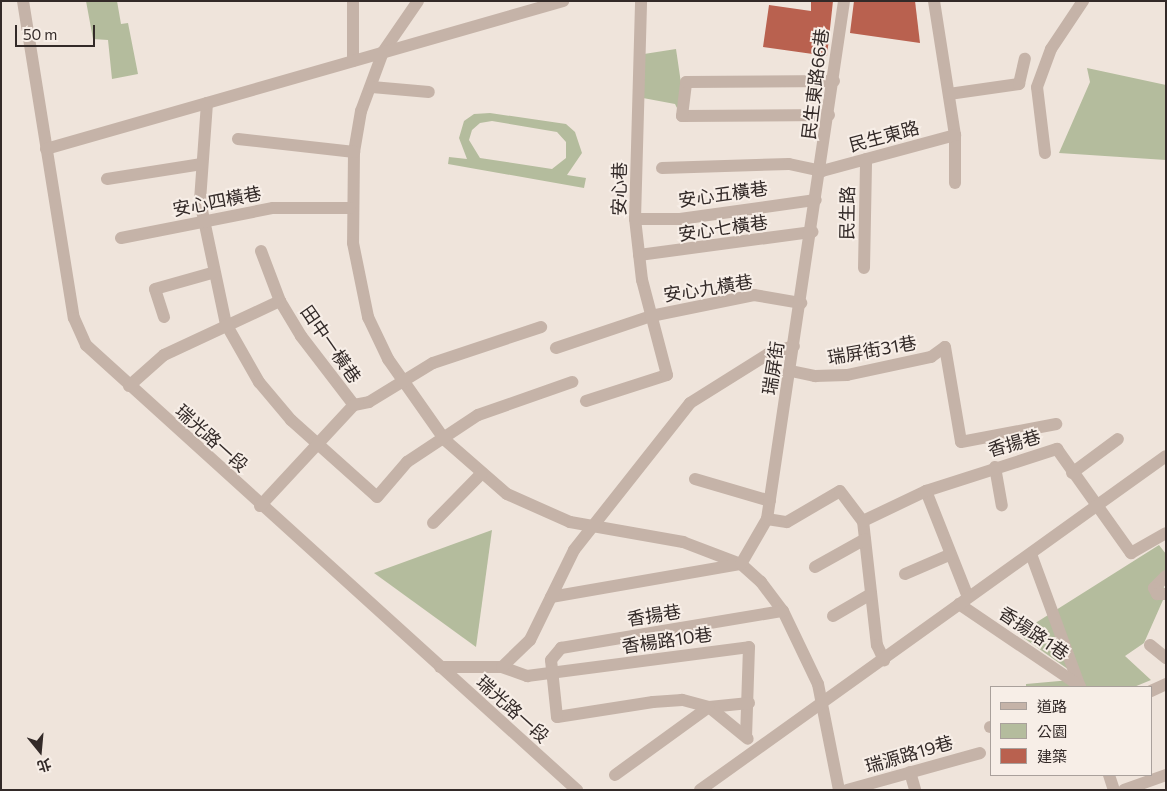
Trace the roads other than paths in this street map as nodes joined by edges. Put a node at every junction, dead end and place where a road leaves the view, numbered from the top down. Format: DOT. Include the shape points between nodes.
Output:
graph roads {
  1 [pos="23,1"];
  2 [pos="352,1"];
  3 [pos="418,1"];
  4 [pos="563,1"];
  5 [pos="641,1"];
  6 [pos="844,1"];
  7 [pos="934,1"];
  8 [pos="1082,1"];
  9 [pos="383,52"];
  10 [pos="1025,60"];
  11 [pos="353,61"];
  12 [pos="834,81"];
  13 [pos="372,86"];
  14 [pos="429,92"];
  15 [pos="949,94"];
  16 [pos="207,103"];
  17 [pos="829,115"];
  18 [pos="955,136"];
  19 [pos="238,139"];
  20 [pos="46,149"];
  21 [pos="354,152"];
  22 [pos="1045,153"];
  23 [pos="866,159"];
  24 [pos="202,164"];
  25 [pos="662,168"];
  26 [pos="822,171"];
  27 [pos="108,179"];
  28 [pos="955,183"];
  29 [pos="816,200"];
  30 [pos="350,208"];
  31 [pos="635,219"];
  32 [pos="202,222"];
  33 [pos="812,232"];
  34 [pos="121,238"];
  35 [pos="261,251"];
  36 [pos="639,255"];
  37 [pos="864,268"];
  38 [pos="212,273"];
  39 [pos="280,301"];
  40 [pos="801,303"];
  41 [pos="651,316"];
  42 [pos="164,317"];
  43 [pos="226,324"];
  44 [pos="541,327"];
  45 [pos="794,346"];
  46 [pos="556,348"];
  47 [pos="790,371"];
  48 [pos="402,382"];
  49 [pos="572,382"];
  50 [pos="130,386"];
  51 [pos="586,402"];
  52 [pos="354,405"];
  53 [pos="1056,424"];
  54 [pos="1118,439"];
  55 [pos="445,440"];
  56 [pos="313,445"];
  57 [pos="1166,456"];
  58 [pos="994,467"];
  59 [pos="482,473"];
  60 [pos="1072,473"];
  61 [pos="695,479"];
  62 [pos="926,491"];
  63 [pos="770,501"];
  64 [pos="1002,505"];
  65 [pos="260,506"];
  66 [pos="1094,507"];
  67 [pos="767,519"];
  68 [pos="863,521"];
  69 [pos="433,523"];
  70 [pos="591,526"];
  71 [pos="1166,533"];
  72 [pos="865,539"];
  73 [pos="1032,554"];
  74 [pos="949,555"];
  75 [pos="741,564"];
  76 [pos="816,567"];
  77 [pos="905,574"];
  78 [pos="1166,576"];
  79 [pos="871,594"];
  80 [pos="1166,594"];
  81 [pos="551,597"];
  82 [pos="964,600"];
  83 [pos="783,611"];
  84 [pos="834,616"];
  85 [pos="1150,645"];
  86 [pos="1166,658"];
  87 [pos="884,660"];
  88 [pos="440,667"];
  89 [pos="502,667"];
  90 [pos="552,674"];
  91 [pos="1166,684"];
  92 [pos="1075,686"];
  93 [pos="1076,686"];
  94 [pos="1152,691"];
  95 [pos="749,702"];
  96 [pos="823,702"];
  97 [pos="709,707"];
  98 [pos="746,736"];
  99 [pos="754,752"];
  100 [pos="980,753"];
  101 [pos="910,772"];
  102 [pos="614,775"];
  103 [pos="1166,775"];
  104 [pos="1109,776"];
  105 [pos="577,790"];
  106 [pos="700,790"];
  107 [pos="839,790"];
  108 [pos="847,790"];
  109 [pos="915,790"];
  110 [pos="1114,790"];
  111 [pos="1124,790"];
  1 -- 20 [label="street, 瑞光路一段"];
  2 -- 11 [label="street"];
  3 -- 9 [label="street"];
  4 -- 9 [label="street"];
  5 -- 31 [label="street, 安心巷"];
  6 -- 12 [label="street, 民生東路66巷"];
  7 -- 15 [label="street"];
  8 -- 22 [label="street" via="1051,49 1037,87"];
  9 -- 11 [label="street"];
  9 -- 13 [label="street"];
  10 -- 15 [label="street" via="1019,84"];
  11 -- 16 [label="street"];
  12 -- 17 [label="street, 民生東路66巷"];
  12 -- 17 [label="street" via="686,82 682,116"];
  13 -- 14 [label="street"];
  13 -- 21 [label="street" via="361,112"];
  15 -- 18 [label="street"];
  16 -- 20 [label="street"];
  16 -- 24 [label="street"];
  17 -- 26 [label="street, 民生東路66巷"];
  18 -- 23 [label="street, 民生東路"];
  18 -- 28 [label="street"];
  19 -- 21 [label="street"];
  20 -- 50 [label="street, 瑞光路一段" via="78,332"];
  21 -- 30 [label="street"];
  23 -- 26 [label="street, 民生東路"];
  23 -- 37 [label="street, 民生路"];
  24 -- 27 [label="street"];
  24 -- 32 [label="street"];
  25 -- 26 [label="street" via="788,164"];
  26 -- 29 [label="street, 瑞屏街"];
  29 -- 31 [label="street, 安心五橫巷" via="680,219"];
  29 -- 33 [label="street, 瑞屏街"];
  30 -- 32 [label="street, 安心四橫巷" via="273,208"];
  30 -- 48 [label="street" via="368,317"];
  31 -- 36 [label="street, 安心巷"];
  32 -- 34 [label="street, 安心四橫巷"];
  32 -- 38 [label="street"];
  33 -- 36 [label="street, 安心七橫巷"];
  33 -- 40 [label="street, 瑞屏街"];
  35 -- 39 [label="street, 田中一橫巷"];
  36 -- 41 [label="street, 安心巷"];
  38 -- 42 [label="street" via="155,289"];
  38 -- 43 [label="street"];
  39 -- 43 [label="street, 田中一橫巷"];
  39 -- 52 [label="street, 田中一橫巷" via="329,377"];
  40 -- 41 [label="street, 安心九橫巷" via="754,294"];
  40 -- 45 [label="street, 瑞屏街"];
  41 -- 46 [label="street, 安心九橫巷"];
  41 -- 51 [label="street, 安心巷" via="667,374"];
  43 -- 50 [label="street, 田中一橫巷" via="164,355"];
  43 -- 56 [label="street" via="259,382"];
  44 -- 48 [label="street" via="433,364"];
  45 -- 47 [label="street, 瑞屏街"];
  45 -- 70 [label="street" via="768,354 690,403"];
  47 -- 53 [label="street, 瑞屏街31巷" via="815,376 847,375 931,357 945,347 962,442"];
  47 -- 63 [label="street, 瑞屏街"];
  48 -- 52 [label="street, 田中一橫巷"];
  48 -- 55 [label="street"];
  49 -- 55 [label="street" via="478,415"];
  50 -- 65 [label="street, 瑞光路一段"];
  52 -- 56 [label="street, 田中一橫巷"];
  54 -- 60 [label="street"];
  55 -- 56 [label="street" via="407,462 377,497"];
  55 -- 59 [label="street"];
  56 -- 65 [label="street, 田中一橫巷"];
  57 -- 66 [label="street"];
  58 -- 60 [label="street, 香揚巷" via="1057,449"];
  58 -- 62 [label="street, 香揚巷"];
  58 -- 64 [label="street"];
  59 -- 69 [label="street"];
  59 -- 70 [label="street" via="507,494"];
  60 -- 66 [label="street, 香揚巷"];
  61 -- 63 [label="street"];
  62 -- 68 [label="street, 香揚巷"];
  62 -- 74 [label="street"];
  63 -- 67 [label="street, 瑞屏街"];
  65 -- 88 [label="street, 瑞光路一段"];
  66 -- 71 [label="street, 香揚巷" via="1131,553"];
  66 -- 73 [label="street"];
  67 -- 68 [label="street" via="787,522 840,491"];
  67 -- 75 [label="street, 瑞屏街"];
  68 -- 72 [label="street"];
  70 -- 75 [label="street" via="683,542"];
  70 -- 81 [label="street" via="557,578"];
  72 -- 76 [label="street"];
  72 -- 79 [label="street"];
  73 -- 82 [label="street"];
  73 -- 93 [label="street"];
  74 -- 77 [label="street"];
  74 -- 82 [label="street"];
  75 -- 81 [label="street, 香揚巷"];
  75 -- 83 [label="street"];
  78 -- 80 [label="street" via="1154,588 1157,594"];
  79 -- 84 [label="street"];
  79 -- 87 [label="street" via="877,645"];
  81 -- 89 [label="street" via="530,640"];
  82 -- 87 [label="street"];
  82 -- 92 [label="street, 香揚路1巷"];
  83 -- 90 [label="street, 香揚巷" via="561,648 550,660"];
  83 -- 96 [label="street"];
  85 -- 86 [label="street"];
  87 -- 96 [label="street"];
  88 -- 89 [label="street, 香楊路10巷"];
  88 -- 105 [label="street, 瑞光路一段"];
  89 -- 90 [label="street, 香楊路10巷" via="527,676"];
  90 -- 95 [label="street, 香楊路10巷" via="749,646"];
  90 -- 97 [label="street" via="557,717 682,700"];
  91 -- 94 [label="street"];
  95 -- 97 [label="street"];
  95 -- 98 [label="street, 香楊路10巷"];
  96 -- 99 [label="street"];
  96 -- 107 [label="street"];
  97 -- 98 [label="street"];
  97 -- 102 [label="street"];
  98 -- 99 [label="street"];
  99 -- 106 [label="street"];
  100 -- 101 [label="street, 瑞源路19巷"];
  101 -- 108 [label="street, 瑞源路19巷"];
  101 -- 109 [label="street"];
  103 -- 111 [label="street"];
  104 -- 110 [label="street"];
}
